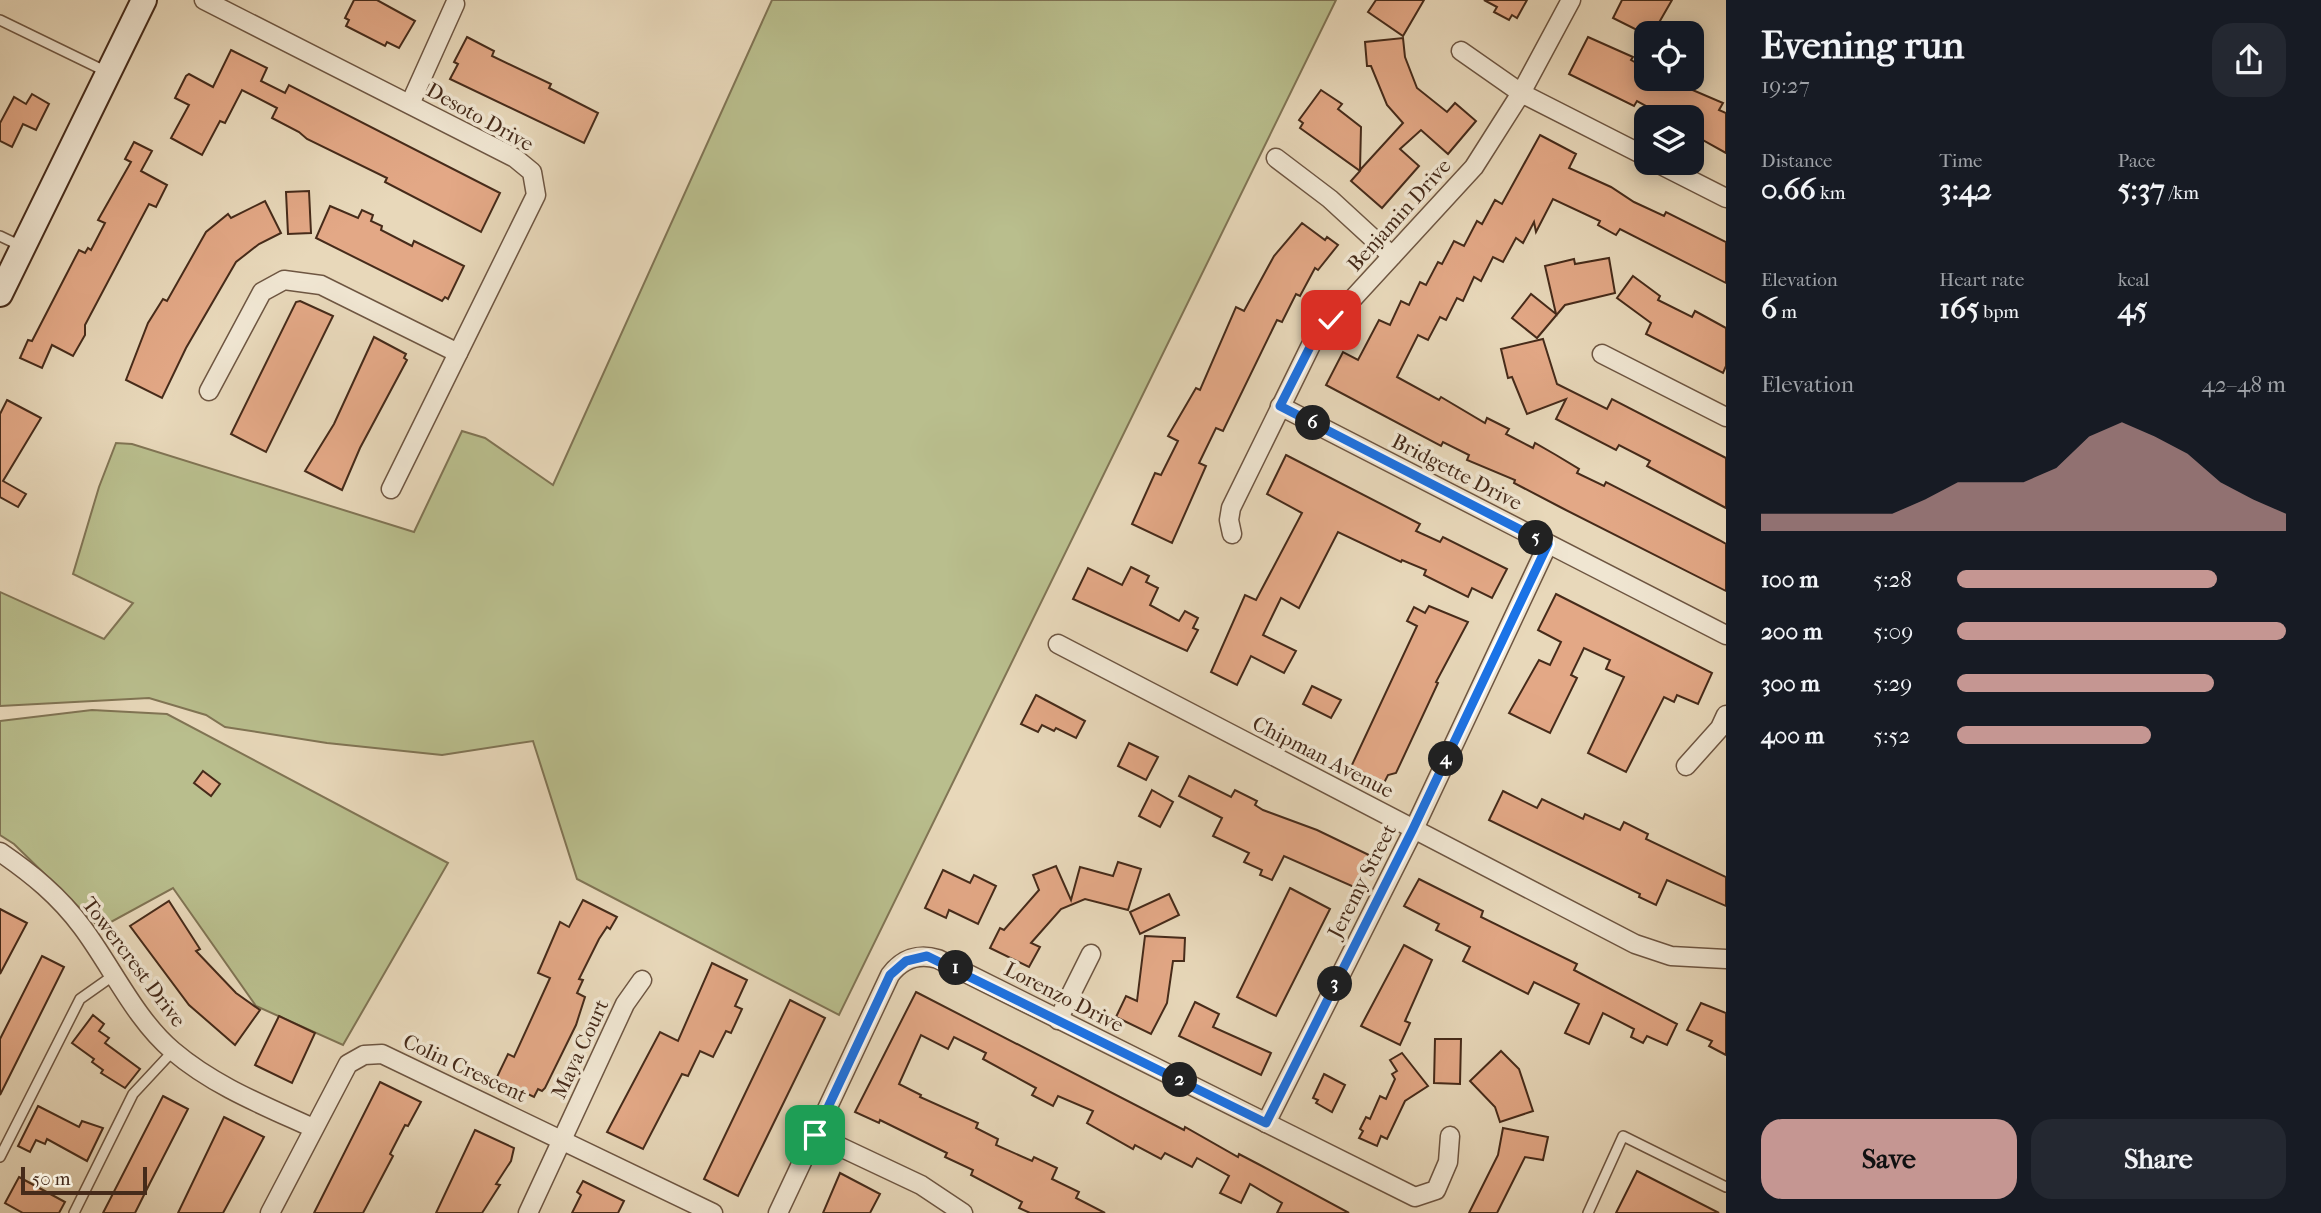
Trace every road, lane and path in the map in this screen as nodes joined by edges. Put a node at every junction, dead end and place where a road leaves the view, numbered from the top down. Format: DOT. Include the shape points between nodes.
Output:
graph roads {
  1 [pos="144,0"];
  2 [pos="204,0"];
  3 [pos="1571,0"];
  4 [pos="455,4"];
  5 [pos="0,19"];
  6 [pos="1461,51"];
  7 [pos="109,73"];
  8 [pos="1521,93"];
  9 [pos="410,104"];
  10 [pos="1634,150"];
  11 [pos="1276,158"];
  12 [pos="1681,175"];
  13 [pos="1726,198"];
  14 [pos="0,236"];
  15 [pos="23,247"];
  16 [pos="1392,256"];
  17 [pos="0,293"];
  18 [pos="458,353"];
  19 [pos="1602,354"];
  20 [pos="209,390"];
  21 [pos="1280,406"];
  22 [pos="1726,417"];
  23 [pos="391,489"];
  24 [pos="1232,534"];
  25 [pos="1548,544"];
  26 [pos="1726,635"];
  27 [pos="1058,644"];
  28 [pos="1726,715"];
  29 [pos="1686,766"];
  30 [pos="1413,829"];
  31 [pos="0,852"];
  32 [pos="1091,954"];
  33 [pos="1726,959"];
  34 [pos="114,974"];
  35 [pos="642,980"];
  36 [pos="1058,1020"];
  37 [pos="173,1051"];
  38 [pos="1266,1123"];
  39 [pos="313,1128"];
  40 [pos="815,1135"];
  41 [pos="1450,1136"];
  42 [pos="562,1140"];
  43 [pos="0,1157"];
  44 [pos="1726,1186"];
  45 [pos="74,1213"];
  46 [pos="270,1213"];
  47 [pos="528,1213"];
  48 [pos="713,1213"];
  49 [pos="778,1213"];
  50 [pos="963,1213"];
  51 [pos="1588,1213"];
  1 -- 7 [label="main road"];
  2 -- 9 [label="street, Desoto Drive"];
  3 -- 8 [label="street, Benjamin Drive"];
  4 -- 9 [label="street"];
  5 -- 7 [label="lane"];
  6 -- 8 [label="street"];
  7 -- 15 [label="main road"];
  8 -- 10 [label="street"];
  8 -- 16 [label="street, Benjamin Drive" via="1474,167"];
  9 -- 18 [label="street, Desoto Drive" via="515,158 532,172 536,195"];
  11 -- 16 [label="street" via="1330,199"];
  12 -- 13 [label="street"];
  14 -- 15 [label="lane"];
  15 -- 17 [label="main road"];
  16 -- 21 [label="street, Benjamin Drive" via="1312,343"];
  18 -- 20 [label="street" via="321,285 284,280 262,292"];
  18 -- 23 [label="street, Desoto Drive"];
  19 -- 22 [label="street"];
  21 -- 24 [label="street, Benjamin Drive" via="1231,508"];
  21 -- 25 [label="street, Bridgette Drive"];
  25 -- 26 [label="street, Bridgette Drive"];
  25 -- 30 [label="street, Jeremy Street"];
  27 -- 30 [label="street, Chipman Avenue"];
  28 -- 29 [label="street"];
  30 -- 33 [label="street, Chipman Avenue" via="1635,944 1671,956"];
  30 -- 38 [label="street, Jeremy Street"];
  31 -- 34 [label="street, Towercrest Drive" via="40,880 81,926"];
  32 -- 36 [label="street"];
  34 -- 37 [label="street, Towercrest Drive"];
  34 -- 43 [label="lane" via="80,999"];
  35 -- 42 [label="street, Maya Court" via="625,1004"];
  36 -- 38 [label="street, Lorenzo Drive"];
  36 -- 40 [label="street, Lorenzo Drive" via="938,959 906,961 890,975"];
  37 -- 39 [label="street, Towercrest Drive" via="232,1091"];
  37 -- 45 [label="lane" via="133,1094"];
  38 -- 41 [label="street, Lorenzo Drive" via="1415,1197 1436,1190 1448,1162"];
  39 -- 42 [label="street, Colin Crescent" via="348,1064 364,1055 382,1054"];
  39 -- 46 [label="street, Colin Crescent"];
  40 -- 49 [label="street, Lorenzo Drive"];
  40 -- 50 [label="street" via="921,1185"];
  42 -- 47 [label="street, Maya Court"];
  42 -- 48 [label="street, Colin Crescent"];
  44 -- 51 [label="lane" via="1623,1136"];
}
